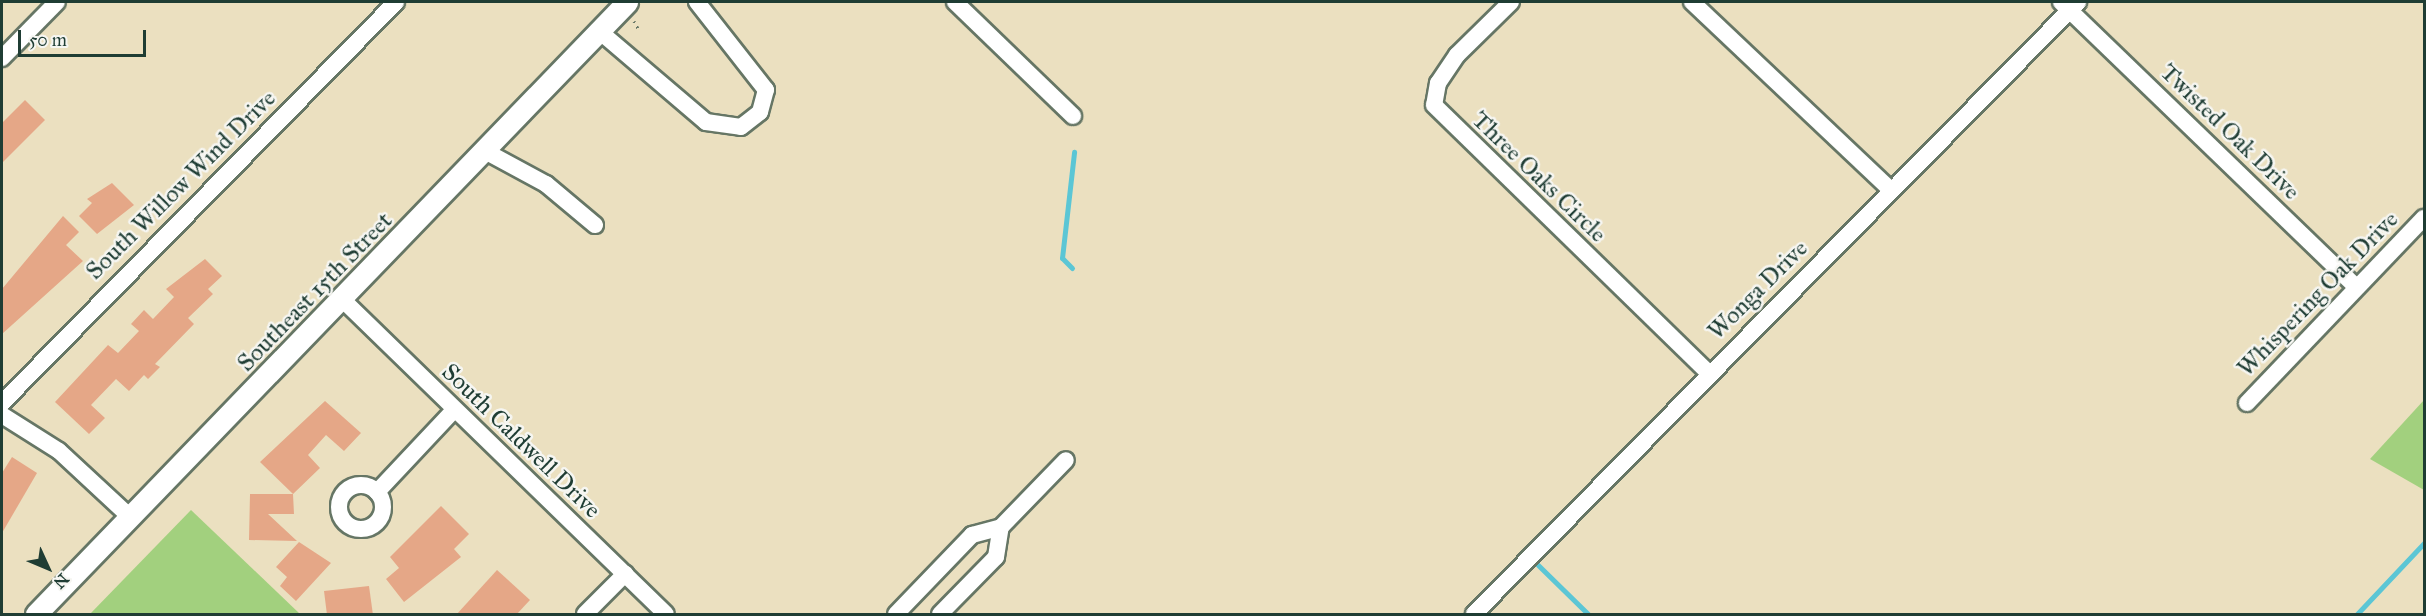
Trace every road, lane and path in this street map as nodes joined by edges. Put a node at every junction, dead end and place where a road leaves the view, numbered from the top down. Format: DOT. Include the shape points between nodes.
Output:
graph roads {
  1 [pos="57,2"];
  2 [pos="396,2"];
  3 [pos="697,2"];
  4 [pos="955,2"];
  5 [pos="1511,2"];
  6 [pos="1692,2"];
  7 [pos="2070,4"];
  8 [pos="617,5"];
  9 [pos="598,30"];
  10 [pos="2,58"];
  11 [pos="1073,116"];
  12 [pos="483,150"];
  13 [pos="1892,190"];
  14 [pos="2424,218"];
  15 [pos="595,225"];
  16 [pos="2356,287"];
  17 [pos="344,300"];
  18 [pos="1709,373"];
  19 [pos="2,403"];
  20 [pos="2247,403"];
  21 [pos="454,410"];
  22 [pos="2,415"];
  23 [pos="1066,460"];
  24 [pos="376,492"];
  25 [pos="131,518"];
  26 [pos="1001,527"];
  27 [pos="625,574"];
  28 [pos="36,615"];
  29 [pos="585,615"];
  30 [pos="666,615"];
  31 [pos="896,615"];
  32 [pos="940,615"];
  33 [pos="1474,615"];
  1 -- 10 [label="street"];
  2 -- 19 [label="street, South Willow Wind Drive"];
  3 -- 9 [label="street" via="766,90 760,112 741,127 706,122"];
  4 -- 11 [label="street"];
  5 -- 18 [label="street, Three Oaks Circle" via="1457,55 1437,83 1434,105"];
  6 -- 13 [label="street"];
  7 -- 13 [label="street, Wonga Drive"];
  7 -- 16 [label="street, Twisted Oak Drive"];
  8 -- 9 [label="main road, Southeast 15th Street"];
  9 -- 12 [label="main road, Southeast 15th Street"];
  12 -- 15 [label="street" via="546,184"];
  12 -- 17 [label="main road, Southeast 15th Street"];
  13 -- 18 [label="street, Wonga Drive"];
  14 -- 16 [label="street, Whispering Oak Drive"];
  16 -- 20 [label="street, Whispering Oak Drive"];
  17 -- 21 [label="street, South Caldwell Drive"];
  17 -- 25 [label="main road, Southeast 15th Street"];
  18 -- 33 [label="street, Wonga Drive"];
  21 -- 24 [label="street"];
  21 -- 27 [label="street, South Caldwell Drive"];
  22 -- 25 [label="street" via="59,451"];
  23 -- 26 [label="street"];
  25 -- 28 [label="main road, Southeast 15th Street"];
  26 -- 31 [label="street" via="972,535"];
  26 -- 32 [label="street" via="996,557"];
  27 -- 29 [label="street"];
  27 -- 30 [label="street, South Caldwell Drive"];
}
